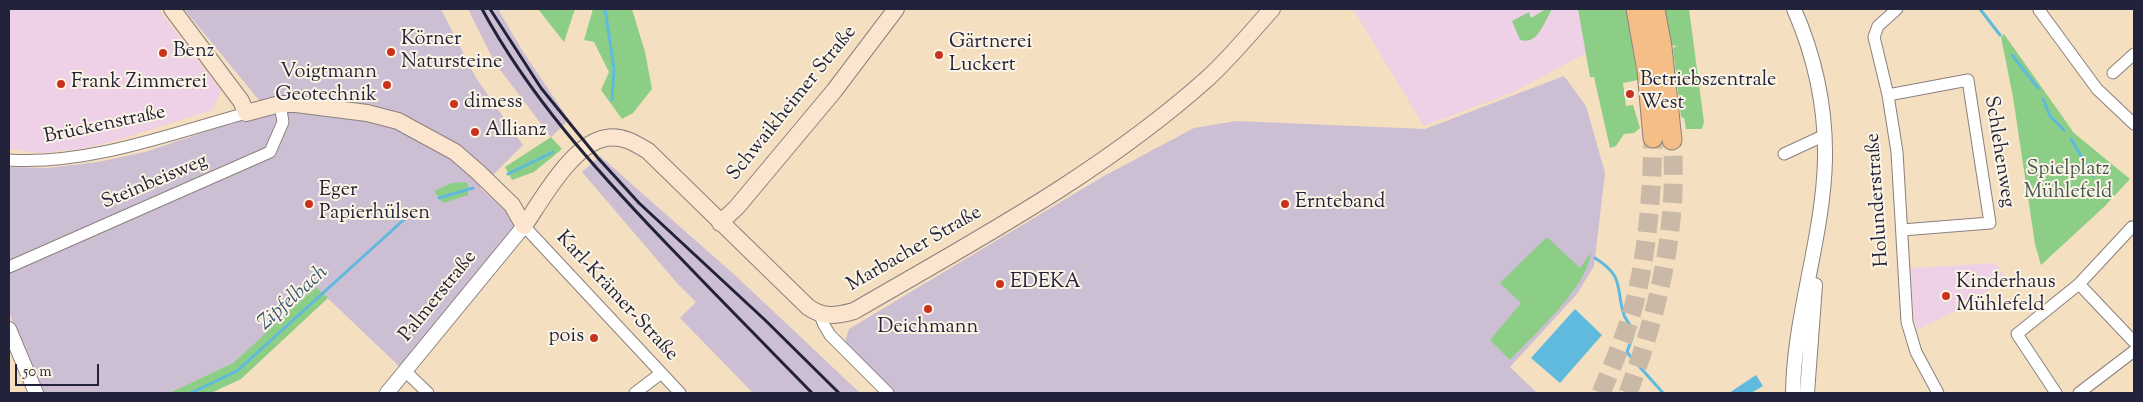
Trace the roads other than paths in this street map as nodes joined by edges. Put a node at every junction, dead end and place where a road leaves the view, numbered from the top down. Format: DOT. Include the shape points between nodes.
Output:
graph roads {
  1 [pos="172,9"];
  2 [pos="896,9"];
  3 [pos="1272,9"];
  4 [pos="1636,9"];
  5 [pos="1655,9"];
  6 [pos="1794,9"];
  7 [pos="2041,9"];
  8 [pos="1889,11"];
  9 [pos="2134,54"];
  10 [pos="2113,73"];
  11 [pos="1888,95"];
  12 [pos="280,104"];
  13 [pos="246,113"];
  14 [pos="2134,124"];
  15 [pos="1825,135"];
  16 [pos="1653,138"];
  17 [pos="1672,140"];
  18 [pos="1784,154"];
  19 [pos="9,160"];
  20 [pos="1820,207"];
  21 [pos="720,223"];
  22 [pos="524,226"];
  23 [pos="2134,228"];
  24 [pos="1902,230"];
  25 [pos="9,267"];
  26 [pos="2079,284"];
  27 [pos="820,315"];
  28 [pos="9,329"];
  29 [pos="2134,342"];
  30 [pos="2134,351"];
  31 [pos="405,370"];
  32 [pos="660,374"];
  33 [pos="36,393"];
  34 [pos="377,393"];
  35 [pos="387,393"];
  36 [pos="428,393"];
  37 [pos="635,393"];
  38 [pos="680,393"];
  39 [pos="888,393"];
  40 [pos="1793,393"];
  41 [pos="1807,393"];
  42 [pos="1938,393"];
  43 [pos="2056,393"];
  44 [pos="2079,393"];
  1 -- 13 [label="main road" via="241,101"];
  2 -- 21 [label="main road, Schwaikheimer Straße" via="834,91"];
  3 -- 27 [label="main road, Marbacher Straße" via="1208,77 1086,172 854,311"];
  4 -- 16 [label="highway" via="1648,71"];
  5 -- 17 [label="highway"];
  6 -- 15 [label="street" via="1811,53"];
  7 -- 14 [label="street" via="2097,89"];
  8 -- 11 [label="street, Holunderstraße" via="1874,37"];
  9 -- 10 [label="street"];
  11 -- 24 [label="street, Holunderstraße" via="1897,152"];
  11 -- 24 [label="street, Schlehenweg" via="1968,80 1990,224"];
  12 -- 13 [label="main road, Brückenstraße"];
  12 -- 22 [label="main road, Brückenstraße" via="367,113 398,121 425,134 455,152 478,172 515,210"];
  12 -- 25 [label="street, Steinbeisweg" via="283,122 270,152"];
  13 -- 19 [label="street, Brückenstraße" via="130,146 40,162"];
  15 -- 18 [label="street"];
  15 -- 20 [label="street"];
  20 -- 40 [label="street" via="1796,347"];
  20 -- 41 [label="street"];
  21 -- 22 [label="main road" via="648,151 635,142 604,138 578,153"];
  21 -- 27 [label="main road"];
  22 -- 31 [label="street, Palmerstraße"];
  22 -- 32 [label="street, Karl-Krämer-Straße"];
  23 -- 26 [label="street"];
  24 -- 42 [label="street, Holunderstraße" via="1907,322 1916,352"];
  26 -- 29 [label="street"];
  26 -- 43 [label="street" via="2017,334"];
  27 -- 39 [label="street" via="830,335"];
  28 -- 33 [label="street"];
  30 -- 44 [label="street"];
  31 -- 34 [label="street"];
  31 -- 35 [label="street, Palmerstraße"];
  31 -- 36 [label="street"];
  32 -- 37 [label="street"];
  32 -- 38 [label="street, Karl-Krämer-Straße"];
}
